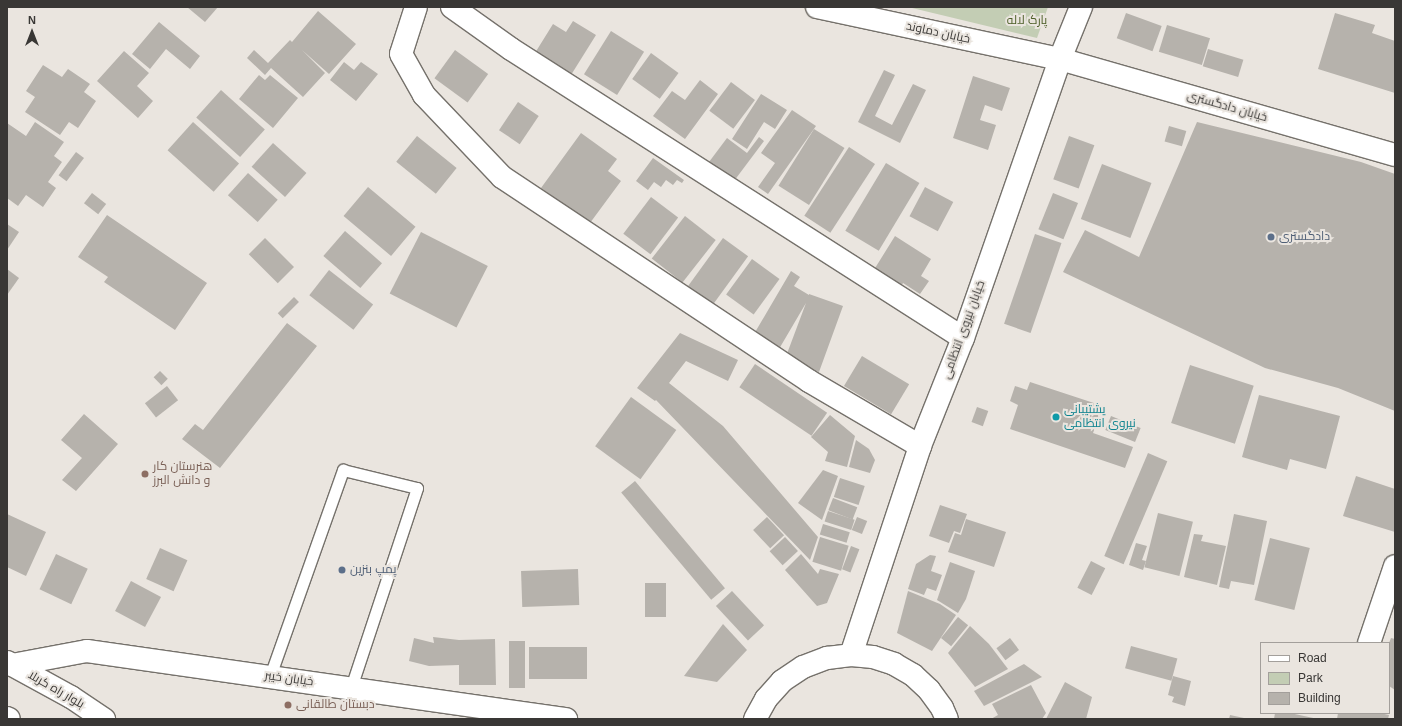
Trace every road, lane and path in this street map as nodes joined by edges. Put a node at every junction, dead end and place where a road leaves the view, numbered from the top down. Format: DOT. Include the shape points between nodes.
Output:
graph roads {
  1 [pos="416,7"];
  2 [pos="452,7"];
  3 [pos="817,7"];
  4 [pos="1081,7"];
  5 [pos="1060,59"];
  6 [pos="1395,155"];
  7 [pos="963,338"];
  8 [pos="920,446"];
  9 [pos="1395,566"];
  10 [pos="1369,642"];
  11 [pos="851,655"];
  12 [pos="10,663"];
  13 [pos="270,676"];
  14 [pos="351,688"];
  15 [pos="104,719"];
  16 [pos="566,719"];
  17 [pos="755,719"];
  18 [pos="947,719"];
  1 -- 8 [label="street" via="401,54 424,96 502,177 810,381"];
  2 -- 7 [label="street" via="511,49"];
  3 -- 5 [label="street, خیابان دماوند"];
  4 -- 5 [label="street, خیابان نیروی انتظامی"];
  5 -- 6 [label="street, خیابان دادگستری"];
  5 -- 7 [label="street, خیابان نیروی انتظامی"];
  7 -- 8 [label="street, خیابان نیروی انتظامی"];
  8 -- 11 [label="street, خیابان نیروی انتظامی"];
  9 -- 10 [label="street"];
  11 -- 17 [label="street" via="826,658 803,667 782,681 766,699"];
  11 -- 18 [label="street" via="873,657 894,664 913,675 929,690"];
  12 -- 13 [label="street, خیابان خیبر" via="87,651"];
  12 -- 15 [label="street, بلوار راه کربلا" via="71,697"];
  13 -- 14 [label="street, خیابان خیبر"];
  13 -- 14 [label="lane" via="343,470 417,488"];
  14 -- 16 [label="street, خیابان خیبر"];
}
